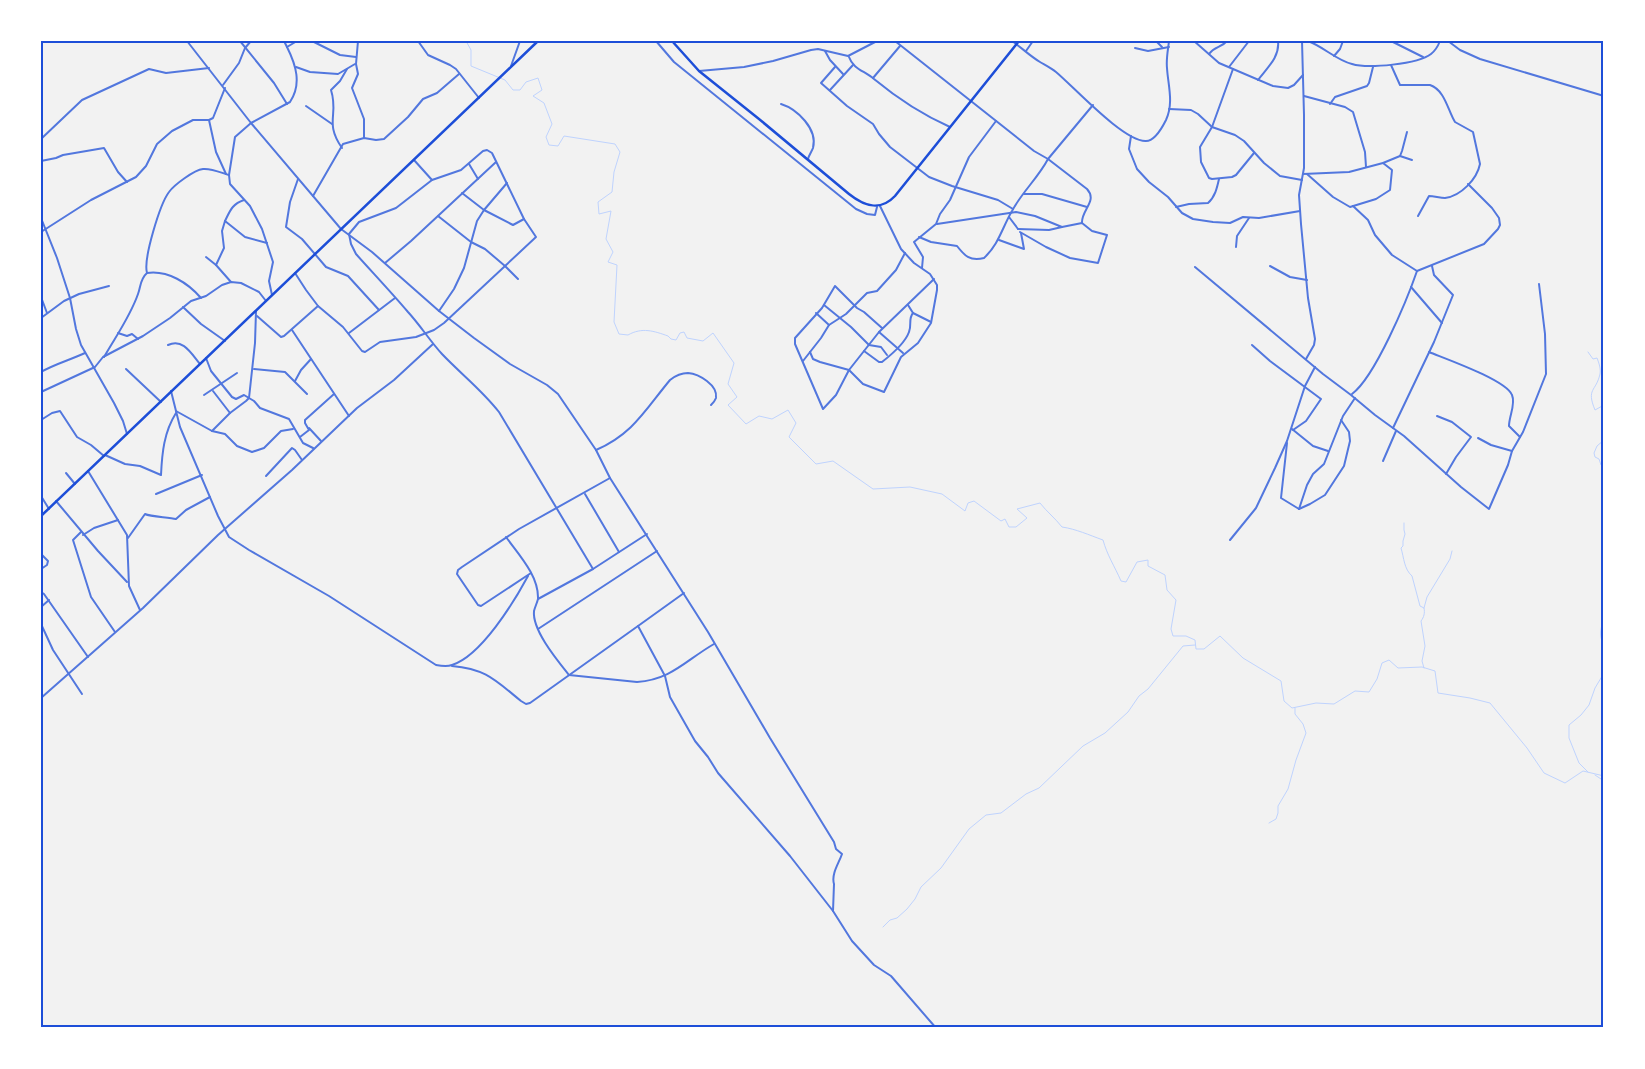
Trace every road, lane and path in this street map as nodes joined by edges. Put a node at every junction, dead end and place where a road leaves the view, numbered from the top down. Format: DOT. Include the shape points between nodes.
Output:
graph roads {
  1 [pos="187,41"];
  2 [pos="240,41"];
  3 [pos="251,41"];
  4 [pos="284,41"];
  5 [pos="297,41"];
  6 [pos="312,41"];
  7 [pos="358,41"];
  8 [pos="418,41"];
  9 [pos="520,41"];
  10 [pos="538,41"];
  11 [pos="656,41"];
  12 [pos="672,41"];
  13 [pos="877,41"];
  14 [pos="895,41"];
  15 [pos="1012,41"];
  16 [pos="1033,41"];
  17 [pos="1156,41"];
  18 [pos="1169,41"];
  19 [pos="1194,41"];
  20 [pos="1227,41"];
  21 [pos="1249,41"];
  22 [pos="1278,41"];
  23 [pos="1298,41"];
  24 [pos="1302,41"];
  25 [pos="1308,41"];
  26 [pos="1343,41"];
  27 [pos="1391,41"];
  28 [pos="1440,41"];
  29 [pos="1448,41"];
  30 [pos="1018,43"];
  31 [pos="900,46"];
  32 [pos="287,47"];
  33 [pos="1169,47"];
  34 [pos="245,48"];
  35 [pos="1135,48"];
  36 [pos="1162,48"];
  37 [pos="824,51"];
  38 [pos="1026,51"];
  39 [pos="1209,54"];
  40 [pos="848,56"];
  41 [pos="1334,56"];
  42 [pos="356,57"];
  43 [pos="1423,57"];
  44 [pos="356,64"];
  45 [pos="1391,64"];
  46 [pos="853,65"];
  47 [pos="296,67"];
  48 [pos="835,67"];
  49 [pos="1229,67"];
  50 [pos="1373,67"];
  51 [pos="209,68"];
  52 [pos="509,68"];
  53 [pos="347,69"];
  54 [pos="1234,69"];
  55 [pos="699,71"];
  56 [pos="459,74"];
  57 [pos="843,74"];
  58 [pos="1303,76"];
  59 [pos="873,78"];
  60 [pos="1258,80"];
  61 [pos="222,85"];
  62 [pos="225,88"];
  63 [pos="830,90"];
  64 [pos="1304,96"];
  65 [pos="1604,96"];
  66 [pos="479,98"];
  67 [pos="971,101"];
  68 [pos="286,104"];
  69 [pos="781,104"];
  70 [pos="1330,104"];
  71 [pos="1093,105"];
  72 [pos="306,106"];
  73 [pos="1169,109"];
  74 [pos="209,120"];
  75 [pos="996,120"];
  76 [pos="251,123"];
  77 [pos="332,124"];
  78 [pos="1212,127"];
  79 [pos="950,128"];
  80 [pos="1407,132"];
  81 [pos="1131,136"];
  82 [pos="364,138"];
  83 [pos="41,140"];
  84 [pos="342,148"];
  85 [pos="1254,152"];
  86 [pos="1400,156"];
  87 [pos="808,159"];
  88 [pos="1048,159"];
  89 [pos="414,160"];
  90 [pos="1412,160"];
  91 [pos="41,161"];
  92 [pos="496,162"];
  93 [pos="469,163"];
  94 [pos="1383,163"];
  95 [pos="1366,167"];
  96 [pos="917,168"];
  97 [pos="1303,174"];
  98 [pos="1307,174"];
  99 [pos="228,175"];
  100 [pos="1219,178"];
  101 [pos="298,179"];
  102 [pos="432,180"];
  103 [pos="478,180"];
  104 [pos="1302,180"];
  105 [pos="127,182"];
  106 [pos="507,183"];
  107 [pos="1468,184"];
  108 [pos="955,186"];
  109 [pos="462,194"];
  110 [pos="1024,194"];
  111 [pos="313,196"];
  112 [pos="245,199"];
  113 [pos="878,206"];
  114 [pos="1353,206"];
  115 [pos="1087,207"];
  116 [pos="1176,207"];
  117 [pos="1013,209"];
  118 [pos="484,210"];
  119 [pos="1300,211"];
  120 [pos="1011,212"];
  121 [pos="438,216"];
  122 [pos="1418,216"];
  123 [pos="1009,217"];
  124 [pos="1249,217"];
  125 [pos="41,218"];
  126 [pos="524,219"];
  127 [pos="226,221"];
  128 [pos="1082,223"];
  129 [pos="936,224"];
  130 [pos="1062,227"];
  131 [pos="46,229"];
  132 [pos="341,229"];
  133 [pos="1019,230"];
  134 [pos="41,232"];
  135 [pos="349,234"];
  136 [pos="919,237"];
  137 [pos="999,240"];
  138 [pos="471,242"];
  139 [pos="267,243"];
  140 [pos="1236,247"];
  141 [pos="905,253"];
  142 [pos="316,254"];
  143 [pos="206,257"];
  144 [pos="385,263"];
  145 [pos="216,265"];
  146 [pos="505,266"];
  147 [pos="1270,266"];
  148 [pos="1432,266"];
  149 [pos="1195,267"];
  150 [pos="921,268"];
  151 [pos="1417,271"];
  152 [pos="147,273"];
  153 [pos="295,273"];
  154 [pos="518,279"];
  155 [pos="934,279"];
  156 [pos="1307,280"];
  157 [pos="231,282"];
  158 [pos="1539,284"];
  159 [pos="109,286"];
  160 [pos="1411,286"];
  161 [pos="272,296"];
  162 [pos="41,297"];
  163 [pos="395,297"];
  164 [pos="70,298"];
  165 [pos="201,298"];
  166 [pos="266,301"];
  167 [pos="908,304"];
  168 [pos="824,305"];
  169 [pos="855,305"];
  170 [pos="318,306"];
  171 [pos="183,308"];
  172 [pos="379,310"];
  173 [pos="256,311"];
  174 [pos="439,311"];
  175 [pos="47,313"];
  176 [pos="816,313"];
  177 [pos="913,313"];
  178 [pos="257,316"];
  179 [pos="41,318"];
  180 [pos="448,318"];
  181 [pos="840,319"];
  182 [pos="931,323"];
  183 [pos="1442,323"];
  184 [pos="829,325"];
  185 [pos="882,328"];
  186 [pos="292,330"];
  187 [pos="879,332"];
  188 [pos="118,333"];
  189 [pos="349,333"];
  190 [pos="426,333"];
  191 [pos="138,339"];
  192 [pos="225,341"];
  193 [pos="433,344"];
  194 [pos="168,345"];
  195 [pos="868,345"];
  196 [pos="1252,345"];
  197 [pos="897,347"];
  198 [pos="864,351"];
  199 [pos="810,352"];
  200 [pos="1429,352"];
  201 [pos="85,353"];
  202 [pos="904,353"];
  203 [pos="888,356"];
  204 [pos="104,357"];
  205 [pos="206,358"];
  206 [pos="312,359"];
  207 [pos="1306,359"];
  208 [pos="803,360"];
  209 [pos="200,364"];
  210 [pos="95,367"];
  211 [pos="1315,367"];
  212 [pos="126,369"];
  213 [pos="252,369"];
  214 [pos="849,370"];
  215 [pos="41,372"];
  216 [pos="237,373"];
  217 [pos="295,381"];
  218 [pos="221,384"];
  219 [pos="1305,386"];
  220 [pos="212,390"];
  221 [pos="171,391"];
  222 [pos="41,392"];
  223 [pos="307,394"];
  224 [pos="334,394"];
  225 [pos="204,395"];
  226 [pos="1351,395"];
  227 [pos="248,398"];
  228 [pos="1355,398"];
  229 [pos="160,402"];
  230 [pos="711,405"];
  231 [pos="176,412"];
  232 [pos="230,413"];
  233 [pos="349,416"];
  234 [pos="1437,416"];
  235 [pos="41,420"];
  236 [pos="1341,420"];
  237 [pos="309,428"];
  238 [pos="1393,428"];
  239 [pos="294,429"];
  240 [pos="1292,429"];
  241 [pos="212,431"];
  242 [pos="1396,431"];
  243 [pos="127,434"];
  244 [pos="300,437"];
  245 [pos="1478,438"];
  246 [pos="1520,438"];
  247 [pos="1287,441"];
  248 [pos="321,442"];
  249 [pos="314,449"];
  250 [pos="596,450"];
  251 [pos="1328,451"];
  252 [pos="1512,451"];
  253 [pos="104,456"];
  254 [pos="302,460"];
  255 [pos="1383,461"];
  256 [pos="88,471"];
  257 [pos="66,473"];
  258 [pos="1446,474"];
  259 [pos="202,475"];
  260 [pos="266,476"];
  261 [pos="610,478"];
  262 [pos="74,484"];
  263 [pos="584,493"];
  264 [pos="156,494"];
  265 [pos="41,496"];
  266 [pos="210,497"];
  267 [pos="56,501"];
  268 [pos="1490,503"];
  269 [pos="1483,505"];
  270 [pos="49,508"];
  271 [pos="555,508"];
  272 [pos="1299,509"];
  273 [pos="41,516"];
  274 [pos="118,520"];
  275 [pos="225,529"];
  276 [pos="82,533"];
  277 [pos="647,534"];
  278 [pos="506,537"];
  279 [pos="128,538"];
  280 [pos="1230,540"];
  281 [pos="657,551"];
  282 [pos="619,552"];
  283 [pos="41,554"];
  284 [pos="41,569"];
  285 [pos="593,569"];
  286 [pos="530,574"];
  287 [pos="128,583"];
  288 [pos="41,592"];
  289 [pos="684,593"];
  290 [pos="538,599"];
  291 [pos="49,600"];
  292 [pos="41,607"];
  293 [pos="140,611"];
  294 [pos="41,624"];
  295 [pos="638,626"];
  296 [pos="538,629"];
  297 [pos="115,632"];
  298 [pos="714,644"];
  299 [pos="88,657"];
  300 [pos="451,666"];
  301 [pos="70,674"];
  302 [pos="569,675"];
  303 [pos="665,676"];
  304 [pos="82,694"];
  305 [pos="41,698"];
  306 [pos="833,911"];
  307 [pos="936,1028"];
  1 -- 51 [label="street"];
  2 -- 34 [label="street"];
  3 -- 34 [label="street"];
  4 -- 32 [label="street"];
  5 -- 32 [label="street"];
  6 -- 42 [label="street" via="340,55"];
  7 -- 42 [label="street"];
  8 -- 56 [label="street" via="428,55 450,65"];
  9 -- 52 [label="street"];
  10 -- 52 [label="main road"];
  11 -- 113 [label="street" via="674,62 856,209 875,215"];
  12 -- 55 [label="main road"];
  13 -- 40 [label="street"];
  14 -- 31 [label="street"];
  15 -- 30 [label="street"];
  16 -- 38 [label="street"];
  17 -- 36 [label="street"];
  18 -- 33 [label="street"];
  19 -- 39 [label="street"];
  20 -- 39 [label="street"];
  21 -- 49 [label="street"];
  22 -- 60 [label="street" via="1276,57"];
  23 -- 24 [label="street"];
  24 -- 58 [label="street"];
  25 -- 41 [label="street"];
  26 -- 41 [label="street"];
  27 -- 43 [label="street"];
  28 -- 43 [label="street" via="1432,53"];
  29 -- 65 [label="street" via="1480,59"];
  30 -- 38 [label="street"];
  30 -- 67 [label="main road"];
  31 -- 59 [label="street"];
  31 -- 67 [label="street"];
  32 -- 47 [label="street"];
  33 -- 36 [label="street"];
  33 -- 73 [label="street" via="1166,65"];
  34 -- 61 [label="street" via="240,63"];
  34 -- 68 [label="street"];
  35 -- 36 [label="street" via="1148,51"];
  37 -- 40 [label="street"];
  37 -- 48 [label="street"];
  37 -- 55 [label="street" via="812,50 772,61"];
  38 -- 71 [label="street" via="1054,70"];
  39 -- 49 [label="street"];
  40 -- 46 [label="street"];
  41 -- 50 [label="street" via="1353,65"];
  42 -- 44 [label="street"];
  43 -- 45 [label="street"];
  44 -- 53 [label="street"];
  44 -- 82 [label="street" via="358,74 352,88 364,119"];
  45 -- 50 [label="street"];
  45 -- 107 [label="street" via="1400,85 1434,87 1450,107 1455,122 1473,132 1480,164"];
  46 -- 57 [label="street"];
  46 -- 59 [label="street"];
  47 -- 53 [label="street" via="310,72 336,74"];
  47 -- 68 [label="street" via="294,94"];
  48 -- 57 [label="street"];
  48 -- 63 [label="street" via="821,83"];
  49 -- 54 [label="street"];
  50 -- 70 [label="street" via="1367,86 1335,97"];
  51 -- 61 [label="street"];
  51 -- 83 [label="street" via="166,73 149,69 82,100"];
  52 -- 66 [label="main road"];
  53 -- 77 [label="street" via="331,90 334,101"];
  54 -- 60 [label="street"];
  54 -- 78 [label="street"];
  55 -- 87 [label="main road"];
  56 -- 66 [label="street"];
  56 -- 82 [label="street" via="437,93 423,99 384,139"];
  57 -- 63 [label="street"];
  58 -- 60 [label="street" via="1288,88"];
  58 -- 64 [label="street"];
  59 -- 79 [label="street" via="897,97"];
  61 -- 62 [label="street"];
  62 -- 74 [label="street" via="217,112"];
  62 -- 76 [label="street"];
  63 -- 96 [label="street" via="873,124 884,140"];
  64 -- 70 [label="street"];
  64 -- 97 [label="street"];
  66 -- 89 [label="main road"];
  67 -- 75 [label="street"];
  67 -- 79 [label="main road"];
  68 -- 76 [label="street"];
  69 -- 87 [label="street" via="800,115 810,130 814,146"];
  70 -- 95 [label="street" via="1349,108 1352,112 1365,152"];
  71 -- 81 [label="street"];
  71 -- 88 [label="street"];
  72 -- 77 [label="street"];
  73 -- 78 [label="street" via="1191,110"];
  73 -- 81 [label="street" via="1166,120 1152,140 1142,141"];
  74 -- 99 [label="street" via="216,152"];
  74 -- 105 [label="street" via="193,120 166,135 157,144 143,170"];
  75 -- 88 [label="street"];
  75 -- 108 [label="street" via="969,157"];
  76 -- 99 [label="street" via="235,137"];
  76 -- 101 [label="street"];
  77 -- 84 [label="street"];
  78 -- 85 [label="street" via="1235,135"];
  78 -- 100 [label="street" via="1200,147 1200,157 1209,178"];
  79 -- 96 [label="main road"];
  80 -- 86 [label="street"];
  81 -- 116 [label="street" via="1129,149 1137,169"];
  82 -- 84 [label="street" via="344,143"];
  84 -- 111 [label="street"];
  85 -- 100 [label="street" via="1234,177"];
  85 -- 104 [label="street" via="1280,176"];
  86 -- 90 [label="street"];
  86 -- 94 [label="street"];
  87 -- 113 [label="main road" via="856,199 869,206"];
  88 -- 110 [label="street"];
  88 -- 115 [label="street" via="1091,193"];
  89 -- 102 [label="street"];
  89 -- 132 [label="main road"];
  91 -- 105 [label="street" via="104,148"];
  92 -- 93 [label="street" via="487,150"];
  92 -- 103 [label="street"];
  92 -- 106 [label="street"];
  93 -- 102 [label="street" via="461,170"];
  93 -- 103 [label="street"];
  94 -- 95 [label="street"];
  94 -- 114 [label="street" via="1392,170 1390,190 1376,199"];
  95 -- 98 [label="street" via="1350,172"];
  96 -- 108 [label="street" via="935,181"];
  96 -- 113 [label="main road" via="891,200"];
  97 -- 98 [label="street"];
  97 -- 104 [label="street"];
  98 -- 114 [label="street" via="1341,202"];
  99 -- 112 [label="street" via="231,187"];
  99 -- 152 [label="street" via="204,169 189,175 169,192 149,247"];
  100 -- 116 [label="street" via="1208,203"];
  101 -- 111 [label="street"];
  101 -- 142 [label="street" via="286,227"];
  102 -- 135 [label="street" via="396,208 359,222"];
  103 -- 109 [label="street"];
  104 -- 119 [label="street"];
  105 -- 131 [label="street"];
  106 -- 118 [label="street"];
  106 -- 126 [label="street"];
  107 -- 122 [label="street" via="1447,198 1429,196"];
  107 -- 148 [label="street" via="1492,208 1500,225 1484,244"];
  108 -- 117 [label="street" via="998,200"];
  108 -- 129 [label="street"];
  109 -- 118 [label="street"];
  109 -- 121 [label="street"];
  110 -- 115 [label="street" via="1042,194"];
  110 -- 117 [label="street"];
  111 -- 132 [label="street"];
  112 -- 127 [label="street" via="233,206"];
  112 -- 139 [label="street" via="257,217"];
  113 -- 141 [label="street"];
  114 -- 151 [label="street" via="1368,220 1375,235 1392,255"];
  115 -- 128 [label="street"];
  116 -- 124 [label="street" via="1193,219 1213,222"];
  117 -- 120 [label="street"];
  118 -- 126 [label="street" via="514,225"];
  118 -- 138 [label="street" via="474,227"];
  119 -- 124 [label="street"];
  119 -- 156 [label="street"];
  120 -- 123 [label="street"];
  120 -- 129 [label="street"];
  120 -- 130 [label="street" via="1035,216"];
  121 -- 138 [label="street"];
  121 -- 144 [label="street"];
  123 -- 133 [label="street"];
  123 -- 137 [label="street"];
  124 -- 140 [label="street" via="1237,236"];
  125 -- 131 [label="street"];
  126 -- 146 [label="street" via="535,239"];
  127 -- 139 [label="street" via="245,237"];
  127 -- 145 [label="street" via="222,231 224,248"];
  128 -- 130 [label="street"];
  128 -- 133 [label="street" via="1107,235 1098,263 1070,258"];
  129 -- 136 [label="street"];
  130 -- 133 [label="street"];
  131 -- 134 [label="street"];
  131 -- 164 [label="street"];
  132 -- 135 [label="street"];
  132 -- 142 [label="main road"];
  133 -- 137 [label="street" via="1024,249"];
  135 -- 144 [label="street"];
  135 -- 163 [label="street" via="356,254"];
  136 -- 137 [label="street" via="956,246 969,259 984,258"];
  136 -- 150 [label="street" via="914,244 923,258"];
  138 -- 146 [label="street"];
  138 -- 174 [label="street" via="464,268"];
  139 -- 161 [label="street" via="273,262 269,282"];
  141 -- 150 [label="street"];
  141 -- 169 [label="street" via="896,270 877,291 867,293"];
  142 -- 153 [label="main road"];
  142 -- 172 [label="street" via="326,267 348,276"];
  143 -- 145 [label="street"];
  144 -- 174 [label="street"];
  145 -- 157 [label="street"];
  146 -- 154 [label="street"];
  146 -- 180 [label="street"];
  147 -- 156 [label="street" via="1290,277"];
  148 -- 151 [label="street"];
  148 -- 183 [label="street" via="1434,275 1453,295"];
  149 -- 207 [label="street"];
  150 -- 155 [label="street"];
  151 -- 160 [label="street"];
  152 -- 165 [label="street" via="170,275"];
  152 -- 188 [label="street"];
  153 -- 161 [label="main road"];
  153 -- 170 [label="street"];
  155 -- 167 [label="street"];
  155 -- 182 [label="street" via="937,290"];
  156 -- 207 [label="street" via="1315,339"];
  157 -- 165 [label="street"];
  157 -- 166 [label="street" via="252,288"];
  158 -- 246 [label="street" via="1546,334 1546,374"];
  159 -- 164 [label="street"];
  160 -- 183 [label="street"];
  160 -- 226 [label="street" via="1369,375"];
  161 -- 166 [label="main road"];
  162 -- 175 [label="street"];
  163 -- 172 [label="street"];
  163 -- 190 [label="street"];
  164 -- 175 [label="street"];
  164 -- 201 [label="street"];
  165 -- 171 [label="street"];
  166 -- 173 [label="main road"];
  167 -- 177 [label="street"];
  167 -- 185 [label="street"];
  168 -- 169 [label="street" via="835,286"];
  168 -- 176 [label="street"];
  168 -- 181 [label="street"];
  169 -- 181 [label="street"];
  169 -- 185 [label="street"];
  170 -- 186 [label="street"];
  170 -- 189 [label="street"];
  171 -- 191 [label="street"];
  171 -- 192 [label="street"];
  172 -- 189 [label="street"];
  173 -- 178 [label="street"];
  173 -- 192 [label="main road"];
  174 -- 180 [label="street"];
  175 -- 179 [label="street"];
  176 -- 184 [label="street"];
  176 -- 208 [label="street" via="794,341"];
  177 -- 182 [label="street"];
  177 -- 197 [label="street" via="910,331"];
  178 -- 186 [label="street" via="281,337"];
  178 -- 213 [label="street"];
  180 -- 190 [label="street"];
  180 -- 250 [label="street" via="495,354 553,389"];
  181 -- 184 [label="street"];
  181 -- 195 [label="street"];
  182 -- 202 [label="street" via="918,343"];
  183 -- 200 [label="street"];
  184 -- 199 [label="street"];
  185 -- 187 [label="street"];
  186 -- 206 [label="street"];
  187 -- 195 [label="street"];
  187 -- 197 [label="street"];
  188 -- 191 [label="street" via="132,334"];
  188 -- 204 [label="street"];
  189 -- 190 [label="street" via="365,352 380,342"];
  190 -- 193 [label="street"];
  191 -- 204 [label="street"];
  192 -- 205 [label="main road"];
  193 -- 233 [label="street"];
  193 -- 271 [label="street" via="487,396 499,412"];
  194 -- 209 [label="street" via="179,342"];
  195 -- 198 [label="street"];
  195 -- 203 [label="street" via="881,348"];
  196 -- 219 [label="street"];
  197 -- 202 [label="street"];
  197 -- 203 [label="street"];
  198 -- 203 [label="street" via="879,362"];
  198 -- 214 [label="street"];
  199 -- 208 [label="street"];
  199 -- 214 [label="street" via="820,362"];
  200 -- 238 [label="street"];
  200 -- 246 [label="street" via="1482,374 1512,393 1514,401 1509,426"];
  201 -- 210 [label="street"];
  201 -- 215 [label="street"];
  202 -- 214 [label="street" via="884,392 863,384"];
  204 -- 210 [label="street"];
  205 -- 209 [label="main road"];
  205 -- 218 [label="street"];
  206 -- 217 [label="street"];
  206 -- 224 [label="street"];
  207 -- 211 [label="street"];
  208 -- 214 [label="street" via="823,409 836,395"];
  209 -- 221 [label="main road"];
  210 -- 222 [label="street"];
  210 -- 243 [label="street"];
  211 -- 219 [label="street"];
  211 -- 226 [label="street"];
  212 -- 229 [label="street"];
  213 -- 217 [label="street" via="281,370"];
  213 -- 227 [label="street"];
  216 -- 218 [label="street"];
  217 -- 223 [label="street"];
  218 -- 220 [label="street"];
  218 -- 227 [label="street" via="234,399 243,395"];
  219 -- 240 [label="street"];
  219 -- 240 [label="street" via="1321,399 1306,420"];
  220 -- 225 [label="street"];
  220 -- 232 [label="street"];
  221 -- 229 [label="main road"];
  221 -- 231 [label="street"];
  224 -- 233 [label="street"];
  224 -- 237 [label="street" via="305,420"];
  226 -- 228 [label="street"];
  227 -- 232 [label="street"];
  227 -- 239 [label="street" via="258,406 289,419"];
  228 -- 236 [label="street"];
  228 -- 238 [label="street"];
  229 -- 243 [label="main road"];
  230 -- 250 [label="street" via="716,398 709,383 687,373 676,376 626,433"];
  231 -- 241 [label="street"];
  231 -- 253 [label="street" via="163,442 161,475"];
  231 -- 259 [label="street"];
  232 -- 241 [label="street"];
  233 -- 248 [label="street"];
  234 -- 258 [label="street" via="1452,422 1471,437"];
  235 -- 253 [label="street" via="60,411 77,437"];
  236 -- 251 [label="street"];
  236 -- 272 [label="street" via="1350,440 1344,466 1325,495"];
  237 -- 244 [label="street"];
  237 -- 248 [label="street"];
  238 -- 242 [label="street"];
  239 -- 241 [label="street" via="280,431 264,448 254,452 237,446 225,434"];
  239 -- 244 [label="street"];
  240 -- 247 [label="street"];
  240 -- 251 [label="street" via="1313,446"];
  242 -- 255 [label="street"];
  242 -- 258 [label="street"];
  243 -- 253 [label="main road"];
  244 -- 249 [label="street" via="303,443"];
  245 -- 252 [label="street"];
  246 -- 252 [label="street"];
  247 -- 272 [label="street" via="1282,498"];
  247 -- 280 [label="street" via="1256,508"];
  248 -- 249 [label="street"];
  249 -- 254 [label="street"];
  250 -- 261 [label="street"];
  251 -- 272 [label="street" via="1324,464 1307,485"];
  252 -- 268 [label="street"];
  253 -- 256 [label="main road"];
  254 -- 260 [label="street" via="292,448"];
  254 -- 275 [label="street"];
  256 -- 262 [label="main road"];
  256 -- 274 [label="street"];
  257 -- 262 [label="street"];
  258 -- 269 [label="street"];
  259 -- 264 [label="street"];
  259 -- 266 [label="street"];
  261 -- 263 [label="street"];
  261 -- 277 [label="street"];
  262 -- 267 [label="main road"];
  263 -- 271 [label="street"];
  263 -- 282 [label="street"];
  265 -- 270 [label="street"];
  266 -- 275 [label="street"];
  266 -- 279 [label="street" via="176,519 145,514"];
  267 -- 270 [label="main road"];
  267 -- 276 [label="street"];
  268 -- 269 [label="street"];
  268 -- 269 [label="street" via="1488,509"];
  270 -- 273 [label="main road"];
  271 -- 278 [label="street"];
  271 -- 285 [label="street"];
  274 -- 276 [label="street"];
  274 -- 279 [label="street"];
  275 -- 293 [label="street"];
  275 -- 300 [label="street" via="231,539 435,664"];
  276 -- 287 [label="street"];
  276 -- 297 [label="street" via="73,540 88,589"];
  277 -- 281 [label="street"];
  277 -- 282 [label="street"];
  278 -- 286 [label="street"];
  278 -- 286 [label="street" via="462,566 457,574 481,606"];
  279 -- 287 [label="street"];
  281 -- 289 [label="street"];
  281 -- 296 [label="street"];
  282 -- 285 [label="street"];
  283 -- 284 [label="street" via="48,561"];
  285 -- 290 [label="street"];
  286 -- 290 [label="street" via="537,585"];
  286 -- 300 [label="street" via="486,638 466,658"];
  287 -- 293 [label="street"];
  288 -- 291 [label="street"];
  289 -- 295 [label="street"];
  289 -- 298 [label="street"];
  290 -- 296 [label="street" via="534,610"];
  291 -- 292 [label="street"];
  291 -- 299 [label="street"];
  293 -- 297 [label="street"];
  294 -- 301 [label="street" via="53,650"];
  295 -- 302 [label="street"];
  295 -- 303 [label="street"];
  296 -- 302 [label="street"];
  297 -- 299 [label="street"];
  298 -- 303 [label="street"];
  298 -- 306 [label="street" via="842,854 833,880"];
  299 -- 301 [label="street"];
  300 -- 302 [label="street" via="486,673 526,704"];
  301 -- 304 [label="street"];
  301 -- 305 [label="street"];
  302 -- 303 [label="street" via="637,682"];
  303 -- 306 [label="street" via="670,697 695,741"];
  306 -- 307 [label="street" via="852,942 891,976"];
}
